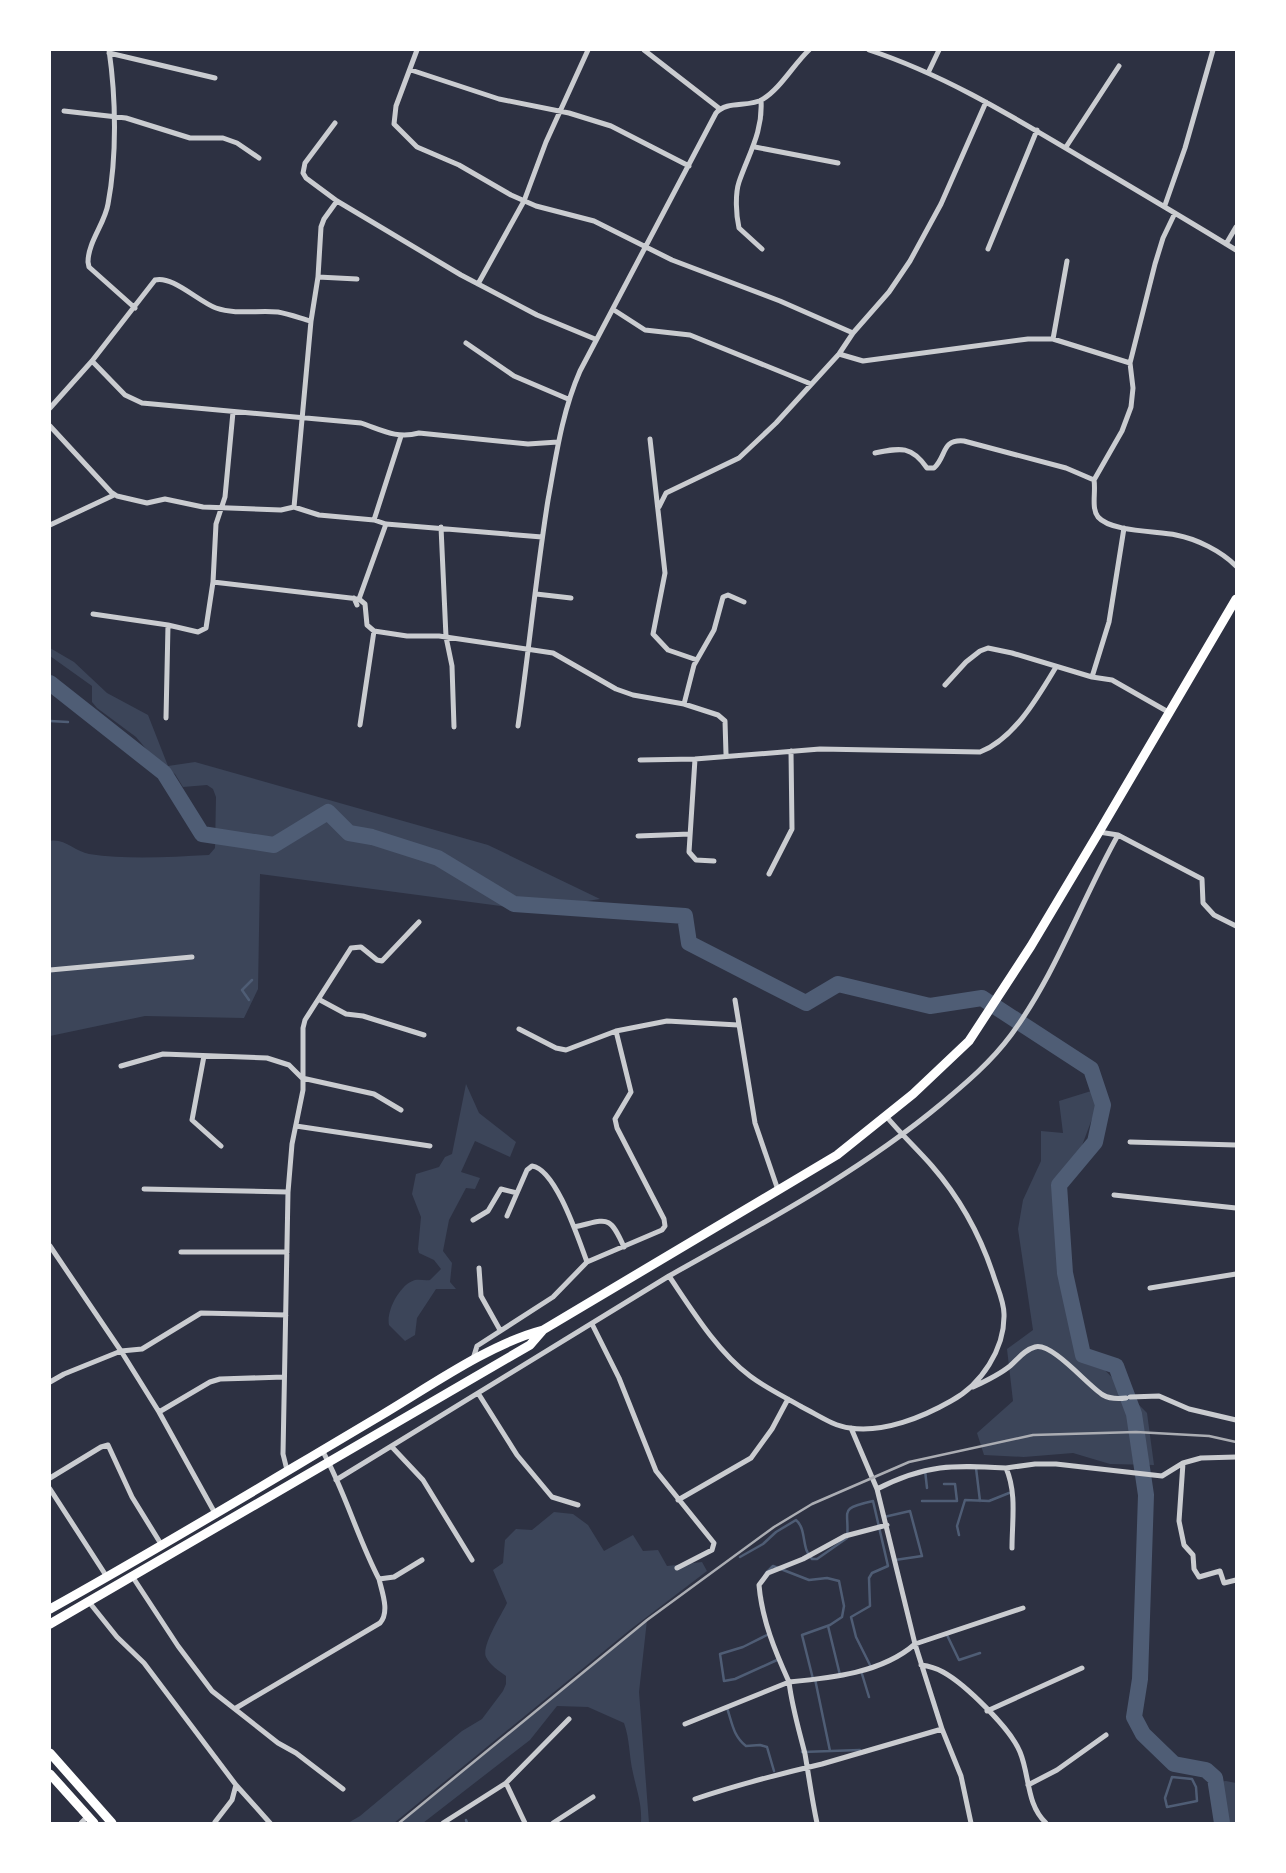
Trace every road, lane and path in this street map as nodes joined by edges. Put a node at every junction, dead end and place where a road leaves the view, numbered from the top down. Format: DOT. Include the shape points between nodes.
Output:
graph roads {
  1 [pos="417,50"];
  2 [pos="588,50"];
  3 [pos="644,50"];
  4 [pos="809,50"];
  5 [pos="869,50"];
  6 [pos="940,50"];
  7 [pos="1212,50"];
  8 [pos="109,51"];
  9 [pos="1120,66"];
  10 [pos="411,70"];
  11 [pos="928,73"];
  12 [pos="215,78"];
  13 [pos="761,100"];
  14 [pos="986,102"];
  15 [pos="720,109"];
  16 [pos="64,111"];
  17 [pos="560,112"];
  18 [pos="113,116"];
  19 [pos="335,123"];
  20 [pos="1037,130"];
  21 [pos="755,147"];
  22 [pos="1066,147"];
  23 [pos="259,158"];
  24 [pos="838,162"];
  25 [pos="689,166"];
  26 [pos="337,201"];
  27 [pos="524,201"];
  28 [pos="1165,205"];
  29 [pos="1175,213"];
  30 [pos="1236,227"];
  31 [pos="1226,244"];
  32 [pos="645,245"];
  33 [pos="762,249"];
  34 [pos="988,249"];
  35 [pos="1236,250"];
  36 [pos="1067,261"];
  37 [pos="318,277"];
  38 [pos="357,279"];
  39 [pos="478,284"];
  40 [pos="134,308"];
  41 [pos="614,310"];
  42 [pos="311,321"];
  43 [pos="854,333"];
  44 [pos="595,339"];
  45 [pos="1052,339"];
  46 [pos="466,343"];
  47 [pos="839,354"];
  48 [pos="92,360"];
  49 [pos="1130,363"];
  50 [pos="812,384"];
  51 [pos="568,399"];
  52 [pos="50,408"];
  53 [pos="233,412"];
  54 [pos="301,416"];
  55 [pos="50,426"];
  56 [pos="401,436"];
  57 [pos="650,439"];
  58 [pos="558,442"];
  59 [pos="875,453"];
  60 [pos="1094,480"];
  61 [pos="114,495"];
  62 [pos="223,506"];
  63 [pos="659,506"];
  64 [pos="294,507"];
  65 [pos="374,520"];
  66 [pos="386,524"];
  67 [pos="50,525"];
  68 [pos="442,527"];
  69 [pos="1124,528"];
  70 [pos="542,537"];
  71 [pos="1236,566"];
  72 [pos="213,582"];
  73 [pos="536,594"];
  74 [pos="570,598"];
  75 [pos="1236,599"];
  76 [pos="357,600"];
  77 [pos="744,602"];
  78 [pos="92,614"];
  79 [pos="168,625"];
  80 [pos="374,630"];
  81 [pos="446,637"];
  82 [pos="529,650"];
  83 [pos="697,660"];
  84 [pos="1056,667"];
  85 [pos="1092,677"];
  86 [pos="945,684"];
  87 [pos="684,704"];
  88 [pos="1170,713"];
  89 [pos="166,718"];
  90 [pos="360,725"];
  91 [pos="518,726"];
  92 [pos="454,728"];
  93 [pos="791,751"];
  94 [pos="726,754"];
  95 [pos="695,758"];
  96 [pos="640,760"];
  97 [pos="1099,832"];
  98 [pos="690,834"];
  99 [pos="1118,835"];
  100 [pos="638,836"];
  101 [pos="714,861"];
  102 [pos="769,874"];
  103 [pos="419,922"];
  104 [pos="1236,926"];
  105 [pos="192,957"];
  106 [pos="50,970"];
  107 [pos="320,1000"];
  108 [pos="735,1000"];
  109 [pos="738,1025"];
  110 [pos="519,1029"];
  111 [pos="616,1031"];
  112 [pos="424,1035"];
  113 [pos="204,1056"];
  114 [pos="121,1066"];
  115 [pos="302,1078"];
  116 [pos="401,1110"];
  117 [pos="886,1116"];
  118 [pos="296,1126"];
  119 [pos="901,1134"];
  120 [pos="1130,1142"];
  121 [pos="1236,1145"];
  122 [pos="221,1146"];
  123 [pos="430,1146"];
  124 [pos="144,1189"];
  125 [pos="778,1190"];
  126 [pos="288,1192"];
  127 [pos="517,1193"];
  128 [pos="1114,1195"];
  129 [pos="1236,1208"];
  130 [pos="507,1216"];
  131 [pos="473,1220"];
  132 [pos="574,1227"];
  133 [pos="50,1246"];
  134 [pos="624,1247"];
  135 [pos="181,1252"];
  136 [pos="287,1252"];
  137 [pos="587,1262"];
  138 [pos="479,1268"];
  139 [pos="1236,1274"];
  140 [pos="669,1276"];
  141 [pos="1150,1288"];
  142 [pos="286,1315"];
  143 [pos="592,1324"];
  144 [pos="500,1330"];
  145 [pos="543,1330"];
  146 [pos="121,1351"];
  147 [pos="472,1362"];
  148 [pos="284,1377"];
  149 [pos="50,1382"];
  150 [pos="972,1387"];
  151 [pos="478,1393"];
  152 [pos="788,1399"];
  153 [pos="158,1412"];
  154 [pos="1236,1420"];
  155 [pos="851,1428"];
  156 [pos="392,1447"];
  157 [pos="322,1450"];
  158 [pos="1236,1457"];
  159 [pos="328,1462"];
  160 [pos="1183,1463"];
  161 [pos="1006,1468"];
  162 [pos="287,1470"];
  163 [pos="50,1478"];
  164 [pos="336,1480"];
  165 [pos="50,1489"];
  166 [pos="877,1489"];
  167 [pos="678,1500"];
  168 [pos="578,1505"];
  169 [pos="216,1515"];
  170 [pos="887,1525"];
  171 [pos="161,1544"];
  172 [pos="1012,1548"];
  173 [pos="422,1560"];
  174 [pos="472,1560"];
  175 [pos="677,1568"];
  176 [pos="132,1576"];
  177 [pos="107,1577"];
  178 [pos="379,1578"];
  179 [pos="1236,1580"];
  180 [pos="88,1602"];
  181 [pos="1023,1608"];
  182 [pos="50,1609"];
  183 [pos="50,1624"];
  184 [pos="915,1644"];
  185 [pos="921,1665"];
  186 [pos="1082,1668"];
  187 [pos="789,1682"];
  188 [pos="236,1708"];
  189 [pos="987,1710"];
  190 [pos="569,1719"];
  191 [pos="685,1724"];
  192 [pos="942,1728"];
  193 [pos="1106,1735"];
  194 [pos="50,1753"];
  195 [pos="807,1768"];
  196 [pos="51,1777"];
  197 [pos="506,1783"];
  198 [pos="1028,1784"];
  199 [pos="236,1785"];
  200 [pos="343,1789"];
  201 [pos="593,1797"];
  202 [pos="695,1799"];
  203 [pos="1037,1814"];
  204 [pos="87,1821"];
  205 [pos="215,1822"];
  206 [pos="112,1823"];
  207 [pos="270,1823"];
  208 [pos="443,1823"];
  209 [pos="525,1823"];
  210 [pos="553,1823"];
  211 [pos="817,1823"];
  212 [pos="971,1823"];
  213 [pos="1040,1823"];
  214 [pos="1046,1823"];
  1 -- 10 [label="street"];
  2 -- 17 [label="street"];
  3 -- 15 [label="street"];
  4 -- 13 [label="street"];
  5 -- 11 [label="street"];
  6 -- 11 [label="street"];
  7 -- 28 [label="street" via="1185,148"];
  8 -- 12 [label="street"];
  8 -- 18 [label="street"];
  9 -- 22 [label="street"];
  10 -- 17 [label="street" via="499,99"];
  10 -- 27 [label="street" via="396,106 394,124 417,147"];
  11 -- 14 [label="street"];
  13 -- 15 [label="street"];
  13 -- 21 [label="street"];
  14 -- 20 [label="street"];
  14 -- 43 [label="street" via="941,204 910,261"];
  15 -- 25 [label="street"];
  16 -- 18 [label="street"];
  17 -- 25 [label="street" via="623,130"];
  17 -- 27 [label="street"];
  18 -- 23 [label="street" via="190,138 223,138 238,143"];
  18 -- 40 [label="street" via="112,180 108,204 88,262 89,267"];
  19 -- 26 [label="street" via="302,168 306,178"];
  20 -- 22 [label="street"];
  20 -- 34 [label="street"];
  21 -- 24 [label="street"];
  21 -- 33 [label="street" via="739,183 738,223 742,232"];
  22 -- 28 [label="street"];
  25 -- 32 [label="street"];
  26 -- 37 [label="street" via="321,227"];
  26 -- 39 [label="street"];
  27 -- 32 [label="street" via="594,221"];
  27 -- 39 [label="street"];
  28 -- 29 [label="street"];
  29 -- 31 [label="street"];
  29 -- 49 [label="street" via="1155,264"];
  30 -- 31 [label="street"];
  31 -- 35 [label="street"];
  32 -- 41 [label="street"];
  32 -- 43 [label="street" via="672,260"];
  36 -- 45 [label="street"];
  37 -- 38 [label="street"];
  37 -- 42 [label="street"];
  39 -- 44 [label="street" via="537,315"];
  40 -- 42 [label="street" via="155,280 161,278 216,308 278,312"];
  40 -- 48 [label="street"];
  41 -- 44 [label="street"];
  41 -- 50 [label="street" via="644,330 690,335"];
  42 -- 54 [label="street"];
  43 -- 47 [label="street"];
  44 -- 51 [label="street"];
  45 -- 47 [label="street" via="1028,339 863,361"];
  45 -- 49 [label="street"];
  46 -- 51 [label="street" via="514,376"];
  47 -- 50 [label="street"];
  48 -- 52 [label="street"];
  48 -- 53 [label="street" via="129,398 142,403"];
  49 -- 60 [label="street" via="1131,407"];
  50 -- 63 [label="street" via="739,458 666,493"];
  51 -- 58 [label="street"];
  53 -- 54 [label="street"];
  53 -- 62 [label="street"];
  54 -- 56 [label="street" via="361,423"];
  54 -- 64 [label="street"];
  55 -- 61 [label="street"];
  56 -- 58 [label="street" via="419,433 528,444"];
  56 -- 65 [label="street"];
  57 -- 63 [label="street"];
  58 -- 70 [label="street"];
  59 -- 60 [label="street" via="901,447 919,456 927,468 934,468 949,443 964,441 1066,468"];
  60 -- 69 [label="street" via="1097,516"];
  61 -- 62 [label="street" via="147,503 164,499 203,507"];
  61 -- 67 [label="street"];
  62 -- 64 [label="street" via="281,510"];
  62 -- 72 [label="street" via="216,524"];
  63 -- 83 [label="street" via="665,581 653,634 668,650"];
  64 -- 65 [label="street" via="319,515"];
  65 -- 66 [label="street"];
  66 -- 68 [label="street"];
  66 -- 76 [label="street"];
  68 -- 70 [label="street"];
  68 -- 81 [label="street"];
  69 -- 71 [label="street" via="1177,535 1196,541 1220,553"];
  69 -- 85 [label="street" via="1109,622"];
  70 -- 73 [label="street"];
  72 -- 76 [label="street"];
  72 -- 79 [label="street" via="206,628 198,632"];
  73 -- 74 [label="street"];
  73 -- 82 [label="street"];
  75 -- 88 [label="highway"];
  76 -- 80 [label="street" via="365,604 367,626"];
  77 -- 83 [label="street" via="728,595 722,597 714,630"];
  78 -- 79 [label="street"];
  79 -- 89 [label="street"];
  80 -- 81 [label="street" via="407,636"];
  80 -- 90 [label="street"];
  81 -- 82 [label="street"];
  81 -- 92 [label="street" via="452,666"];
  82 -- 87 [label="street" via="561,656 609,685 633,695"];
  82 -- 91 [label="street"];
  83 -- 87 [label="street"];
  84 -- 85 [label="street"];
  84 -- 86 [label="street" via="988,648 966,662"];
  84 -- 93 [label="street" via="1040,694 1014,726 992,746 980,752"];
  85 -- 88 [label="street" via="1112,680"];
  87 -- 94 [label="street" via="725,721"];
  88 -- 97 [label="highway"];
  93 -- 94 [label="street"];
  93 -- 102 [label="street" via="792,829"];
  94 -- 95 [label="street"];
  95 -- 96 [label="street"];
  95 -- 98 [label="street"];
  97 -- 99 [label="street"];
  97 -- 117 [label="highway" via="969,1041"];
  98 -- 100 [label="street"];
  98 -- 101 [label="street" via="690,856 696,860"];
  99 -- 104 [label="street" via="1202,879 1203,903 1214,915"];
  99 -- 119 [label="street" via="1094,878 1057,960 1010,1036 986,1065"];
  103 -- 107 [label="street" via="382,961 361,947 351,948"];
  105 -- 106 [label="street"];
  107 -- 112 [label="street" via="346,1014"];
  107 -- 115 [label="street" via="303,1028"];
  108 -- 109 [label="street"];
  109 -- 111 [label="street" via="667,1021"];
  109 -- 125 [label="street" via="755,1123"];
  110 -- 111 [label="street" via="566,1050"];
  111 -- 134 [label="street" via="631,1092 615,1119 617,1128 666,1223 662,1230"];
  113 -- 114 [label="street" via="163,1054"];
  113 -- 115 [label="street" via="274,1060 289,1065"];
  113 -- 122 [label="street" via="192,1120"];
  115 -- 116 [label="street" via="374,1094"];
  115 -- 118 [label="street"];
  117 -- 119 [label="street"];
  117 -- 125 [label="highway" via="837,1155"];
  118 -- 123 [label="street"];
  118 -- 126 [label="street"];
  119 -- 140 [label="street" via="824,1188"];
  119 -- 150 [label="street" via="933,1167 970,1220 999,1292 1004,1313 998,1347"];
  120 -- 121 [label="street"];
  124 -- 126 [label="street"];
  125 -- 145 [label="highway"];
  126 -- 136 [label="street"];
  127 -- 130 [label="street"];
  127 -- 131 [label="street" via="502,1189 488,1210"];
  127 -- 132 [label="street" via="528,1168 539,1168 561,1197"];
  128 -- 129 [label="street"];
  132 -- 134 [label="street" via="605,1220 615,1227"];
  132 -- 137 [label="street"];
  133 -- 146 [label="street"];
  134 -- 137 [label="street"];
  135 -- 136 [label="street"];
  136 -- 142 [label="street"];
  137 -- 144 [label="street" via="552,1297"];
  138 -- 144 [label="street" via="481,1296"];
  139 -- 141 [label="street"];
  140 -- 143 [label="street"];
  140 -- 152 [label="street" via="709,1332 737,1364 763,1385"];
  142 -- 146 [label="street" via="201,1313 142,1350"];
  142 -- 148 [label="street"];
  143 -- 151 [label="street"];
  143 -- 167 [label="street" via="619,1378 656,1471"];
  144 -- 147 [label="street" via="477,1346"];
  145 -- 147 [label="highway" via="521,1336"];
  145 -- 159 [label="highway" via="530,1345"];
  146 -- 149 [label="street"];
  146 -- 153 [label="street"];
  147 -- 157 [label="highway"];
  148 -- 153 [label="street" via="220,1379"];
  148 -- 162 [label="street" via="283,1454"];
  150 -- 154 [label="street" via="1002,1371 1036,1346 1044,1348 1082,1376 1102,1395 1119,1399 1160,1396 1189,1409"];
  150 -- 155 [label="street" via="920,1417 876,1427"];
  151 -- 156 [label="street"];
  151 -- 168 [label="street" via="517,1455 552,1497"];
  152 -- 155 [label="street" via="832,1423"];
  152 -- 167 [label="street" via="751,1458"];
  153 -- 169 [label="street"];
  155 -- 166 [label="street"];
  156 -- 164 [label="street"];
  156 -- 174 [label="street" via="423,1480"];
  157 -- 159 [label="street"];
  157 -- 162 [label="highway"];
  158 -- 160 [label="street" via="1201,1458"];
  159 -- 164 [label="street"];
  159 -- 176 [label="highway"];
  160 -- 161 [label="street" via="1162,1476 1056,1464"];
  160 -- 179 [label="street" via="1179,1521 1184,1545 1193,1555 1194,1570 1199,1577 1220,1571 1224,1583"];
  161 -- 166 [label="street" via="943,1466 907,1475"];
  161 -- 172 [label="street" via="1013,1496"];
  162 -- 169 [label="highway"];
  163 -- 171 [label="street" via="108,1445 132,1497"];
  164 -- 178 [label="street" via="362,1546"];
  165 -- 177 [label="street"];
  166 -- 170 [label="street"];
  167 -- 175 [label="street" via="714,1546"];
  169 -- 171 [label="highway"];
  170 -- 184 [label="street"];
  170 -- 187 [label="street" via="845,1536 810,1556 768,1573 758,1585 767,1629"];
  171 -- 177 [label="highway"];
  173 -- 178 [label="street" via="394,1577"];
  176 -- 180 [label="highway"];
  176 -- 188 [label="street" via="212,1691"];
  177 -- 182 [label="highway"];
  178 -- 188 [label="street" via="385,1609 380,1623"];
  180 -- 183 [label="highway"];
  180 -- 199 [label="street" via="144,1663"];
  181 -- 184 [label="street"];
  184 -- 185 [label="street"];
  184 -- 187 [label="street" via="904,1654 886,1662 840,1676"];
  185 -- 189 [label="street" via="944,1672"];
  185 -- 192 [label="street"];
  186 -- 189 [label="street"];
  187 -- 191 [label="street"];
  187 -- 195 [label="street"];
  188 -- 200 [label="street" via="278,1744 296,1753"];
  189 -- 198 [label="street" via="1016,1742"];
  190 -- 197 [label="street"];
  192 -- 195 [label="street"];
  192 -- 212 [label="street" via="961,1776"];
  193 -- 198 [label="street" via="1057,1770"];
  194 -- 206 [label="highway"];
  195 -- 202 [label="street" via="754,1780"];
  195 -- 211 [label="street"];
  196 -- 204 [label="highway"];
  197 -- 208 [label="street"];
  197 -- 209 [label="street"];
  198 -- 203 [label="street"];
  199 -- 205 [label="street" via="232,1800"];
  199 -- 207 [label="street"];
  201 -- 210 [label="street"];
  203 -- 213 [label="street"];
  203 -- 214 [label="street"];
}
